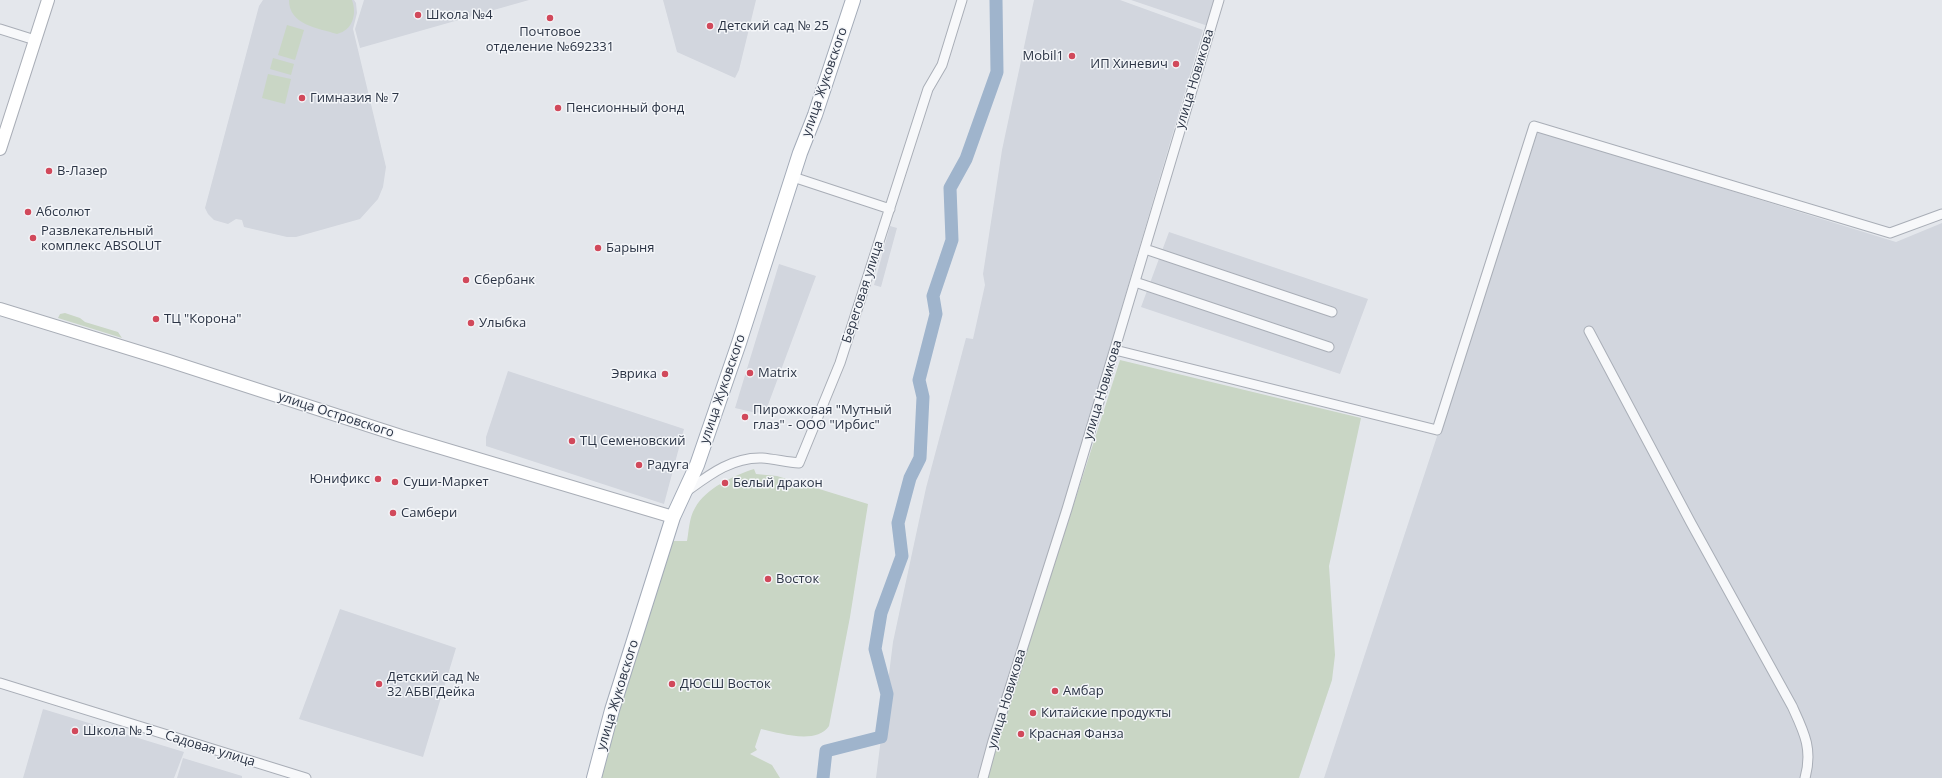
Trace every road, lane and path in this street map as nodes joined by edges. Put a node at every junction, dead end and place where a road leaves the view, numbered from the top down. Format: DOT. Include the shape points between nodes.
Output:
graph roads {
  1 [pos="48,0"];
  2 [pos="853,0"];
  3 [pos="962,0"];
  4 [pos="1219,0"];
  5 [pos="0,29"];
  6 [pos="35,40"];
  7 [pos="0,149"];
  8 [pos="793,177"];
  9 [pos="890,209"];
  10 [pos="1942,214"];
  11 [pos="1145,249"];
  12 [pos="1135,282"];
  13 [pos="0,310"];
  14 [pos="1332,312"];
  15 [pos="1589,331"];
  16 [pos="1329,347"];
  17 [pos="1115,350"];
  18 [pos="682,494"];
  19 [pos="673,517"];
  20 [pos="0,683"];
  21 [pos="306,778"];
  22 [pos="594,778"];
  23 [pos="984,778"];
  24 [pos="1805,778"];
  1 -- 6 [label="main road"];
  2 -- 8 [label="main road, улица Жуковского"];
  3 -- 9 [label="street, Береговая улица" via="942,65 928,89"];
  4 -- 11 [label="street, улица Новикова"];
  5 -- 6 [label="street"];
  6 -- 7 [label="main road"];
  8 -- 9 [label="street"];
  8 -- 18 [label="main road, улица Жуковского" via="697,465"];
  9 -- 18 [label="street, Береговая улица" via="840,363 799,463 761,458 738,461 715,471"];
  10 -- 17 [label="street" via="1890,233 1534,126 1437,430"];
  11 -- 12 [label="street, улица Новикова"];
  11 -- 14 [label="street"];
  12 -- 16 [label="street"];
  12 -- 17 [label="street, улица Новикова"];
  13 -- 19 [label="main road, улица Островского" via="402,436"];
  15 -- 24 [label="street" via="1792,706 1803,729 1808,748 1810,762"];
  17 -- 23 [label="street, улица Новикова" via="1068,509 993,741"];
  18 -- 19 [label="main road, улица Жуковского"];
  19 -- 22 [label="main road, улица Жуковского" via="612,710"];
  20 -- 21 [label="street, Садовая улица"];
}
